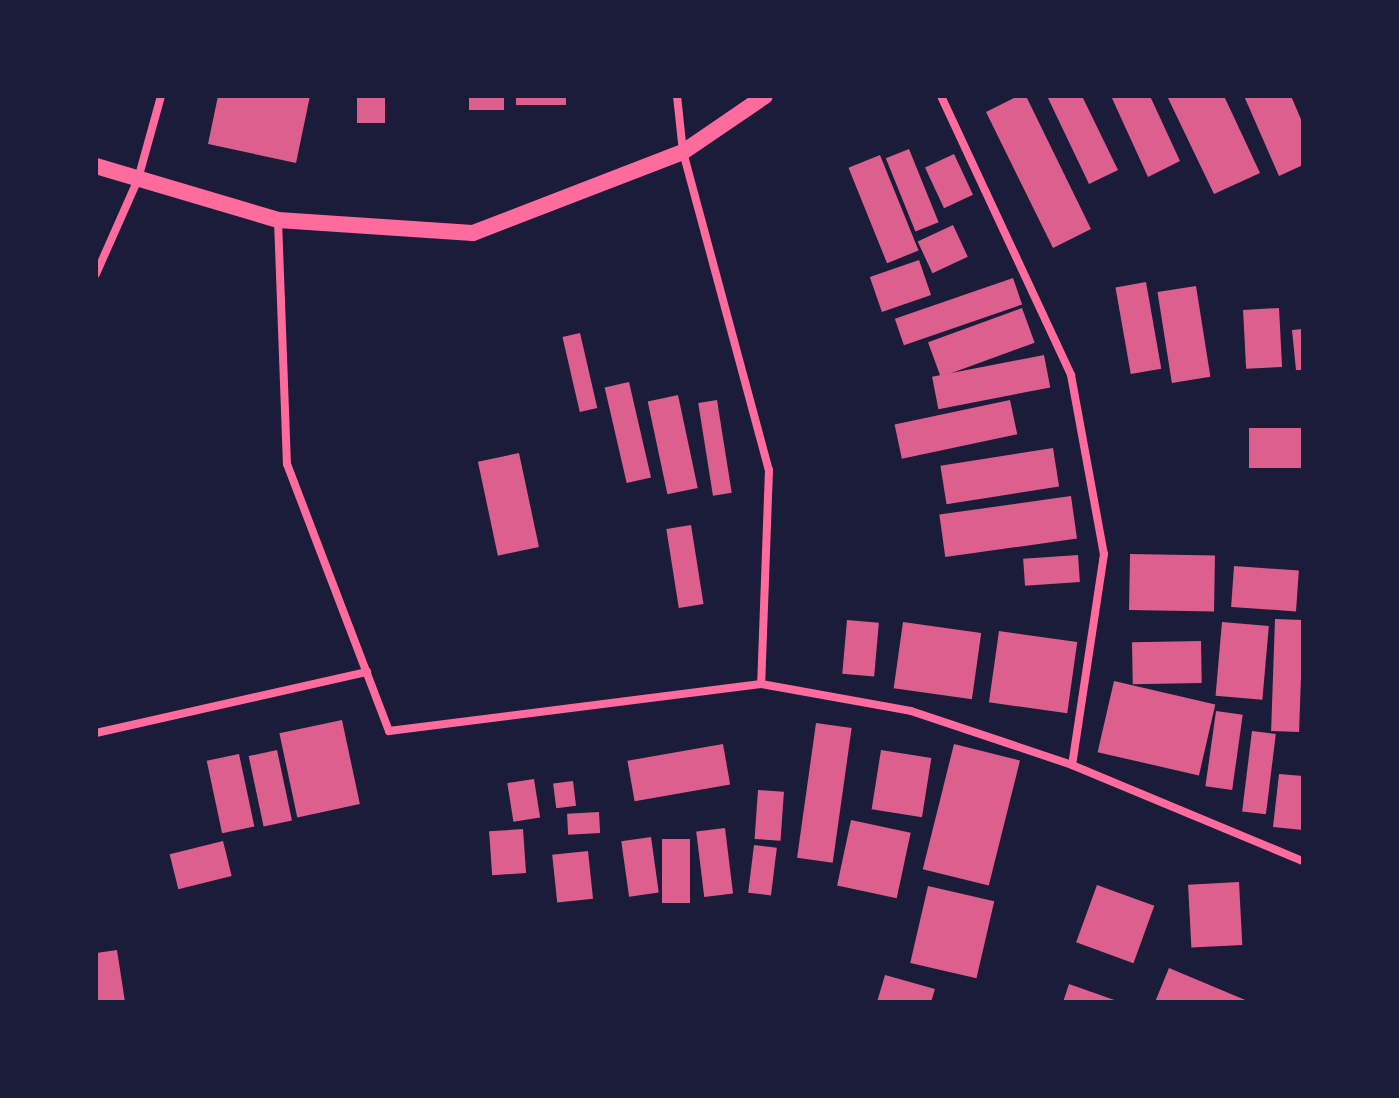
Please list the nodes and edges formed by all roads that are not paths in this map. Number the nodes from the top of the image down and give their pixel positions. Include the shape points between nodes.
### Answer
1 (161, 96) edge
2 (677, 96) edge
3 (765, 96) edge
4 (941, 96) edge
5 (683, 152) junction
6 (102, 168) edge
7 (138, 179) junction
8 (278, 220) junction
9 (96, 274) edge
10 (367, 672) junction
11 (761, 684) junction
12 (96, 733) edge
13 (1072, 765) junction
14 (1303, 861) edge

1 - 7 street
2 - 5 street
3 - 5 main road
4 - 13 street via 1071,375 1104,554
5 - 8 main road via 473,233
5 - 11 street via 769,470
6 - 7 main road
7 - 8 main road
7 - 9 street
8 - 10 street via 287,464
10 - 11 street via 389,731
10 - 12 street
11 - 13 street via 911,711
13 - 14 street

